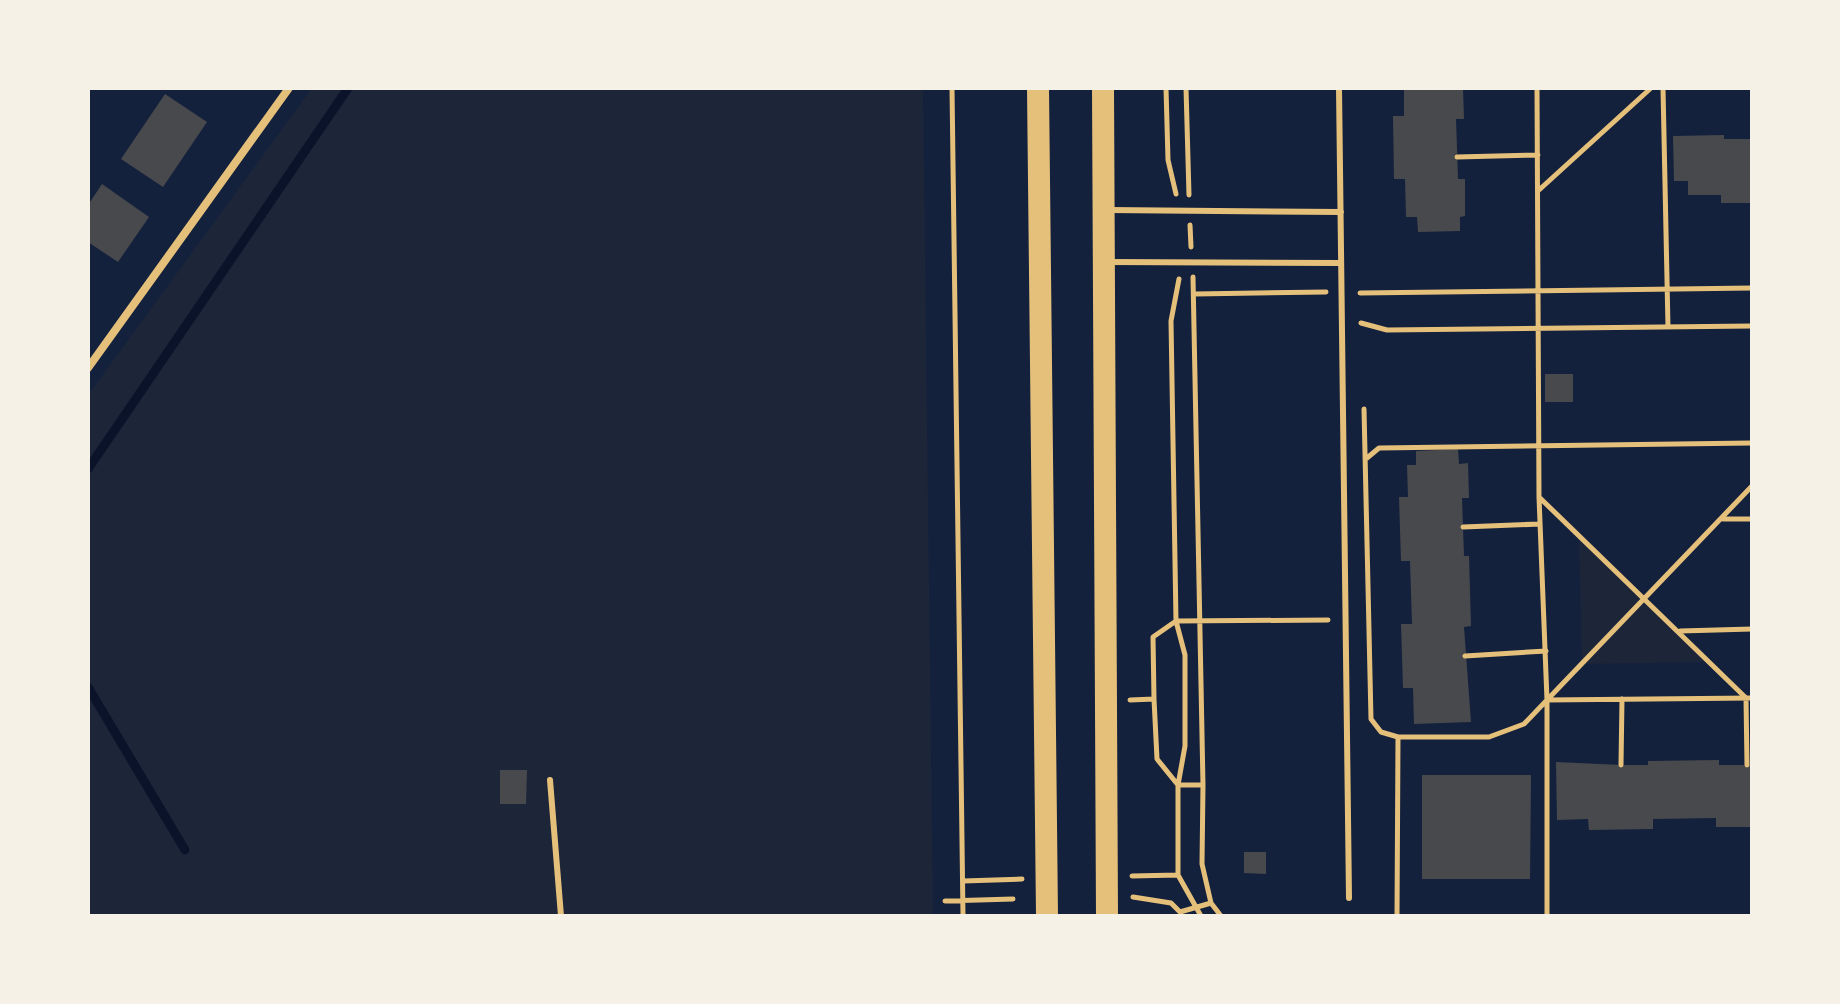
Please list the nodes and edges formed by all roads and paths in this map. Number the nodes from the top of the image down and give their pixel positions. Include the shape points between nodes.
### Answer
1 (289, 88) edge
2 (952, 88) edge
3 (1038, 88) edge
4 (1103, 88) edge
5 (1166, 88) edge
6 (1186, 88) edge
7 (1339, 88) edge
8 (1537, 88) edge
9 (1651, 88) edge
10 (1663, 88) edge
11 (1538, 155) junction
12 (1457, 157) dead end
13 (1538, 191) junction
14 (1104, 210) junction
15 (1341, 212) junction
16 (1181, 213) junction
17 (1190, 213) junction
18 (1183, 261) junction
19 (1104, 262) junction
20 (1192, 262) junction
21 (1341, 263) junction
22 (1360, 277) dead end
23 (1667, 288) junction
24 (1752, 288) edge
25 (1537, 291) junction
26 (1341, 292) junction
27 (1360, 293) junction
28 (1195, 294) junction
29 (1361, 323) junction
30 (1752, 326) edge
31 (1668, 327) junction
32 (1538, 330) junction
33 (1361, 334) dead end
34 (88, 368) edge
35 (1364, 402) dead end
36 (1752, 443) edge
37 (1538, 446) junction
38 (1366, 458) junction
39 (1752, 486) edge
40 (1539, 497) junction
41 (1722, 519) junction
42 (1752, 519) edge
43 (1540, 524) junction
44 (1463, 527) dead end
45 (1645, 598) junction
46 (1368, 617) junction
47 (1343, 619) junction
48 (1176, 621) junction
49 (1198, 623) junction
50 (1752, 629) edge
51 (1679, 631) junction
52 (1546, 651) junction
53 (1465, 656) dead end
54 (1749, 698) edge
55 (1154, 699) junction
56 (1622, 699) junction
57 (1547, 700) junction
58 (1105, 701) junction
59 (1398, 737) junction
60 (1621, 765) dead end
61 (1747, 765) dead end
62 (550, 780) dead end
63 (1178, 785) junction
64 (1203, 785) junction
65 (1133, 897) dead end
66 (1349, 898) dead end
67 (1013, 899) dead end
68 (963, 900) junction
69 (945, 901) dead end
70 (1211, 903) junction
71 (1198, 906) junction
72 (1180, 914) edge
73 (561, 916) edge
74 (963, 916) edge
75 (1047, 916) edge
76 (1107, 916) edge
77 (1201, 916) edge
78 (1221, 916) edge
79 (1397, 916) edge
80 (1547, 916) edge

1 - 34 street
2 - 68 path
3 - 75 highway
4 - 14 highway
5 - 16 path via 1168,160
6 - 17 path
7 - 15 lane
8 - 11 path
9 - 13 path
10 - 23 path
11 - 12 path
11 - 13 path
13 - 25 path
14 - 16 lane
14 - 19 highway
15 - 17 lane
15 - 21 lane
16 - 17 lane
16 - 18 path
17 - 20 path
18 - 19 lane
18 - 20 lane
18 - 48 path via 1171,321
19 - 58 highway
20 - 21 lane
20 - 28 path
21 - 26 lane
22 - 27 path
23 - 24 path
23 - 25 path
23 - 31 path
25 - 27 path
25 - 32 path
26 - 27 path
26 - 28 path
26 - 47 lane
27 - 29 path
28 - 49 path
29 - 32 path via 1387,330
29 - 33 path
30 - 31 path
31 - 32 path
32 - 37 path
35 - 38 path
36 - 37 path
37 - 38 path via 1379,448
37 - 40 path
38 - 46 path
39 - 41 path
40 - 43 path
40 - 45 path
41 - 42 path
41 - 45 path
43 - 44 path
43 - 52 path
45 - 51 path
45 - 57 path
46 - 47 path
46 - 59 path via 1371,719 1381,732
47 - 49 path
47 - 66 lane
48 - 49 path
48 - 55 path via 1153,637
48 - 63 path via 1185,655 1185,746
49 - 64 path
50 - 51 path
51 - 54 path
52 - 53 path
52 - 57 path
54 - 56 path
54 - 61 path
55 - 58 path
55 - 63 path via 1157,759
56 - 57 path
56 - 60 path
57 - 59 path via 1524,724 1502,735
57 - 80 path
58 - 76 highway
59 - 79 path
62 - 73 lane
63 - 64 path
63 - 71 path via 1178,875
64 - 70 path via 1202,864
65 - 72 path via 1171,903
67 - 68 path
68 - 69 path
68 - 74 path
70 - 71 path
70 - 78 path
71 - 72 path
71 - 77 path

